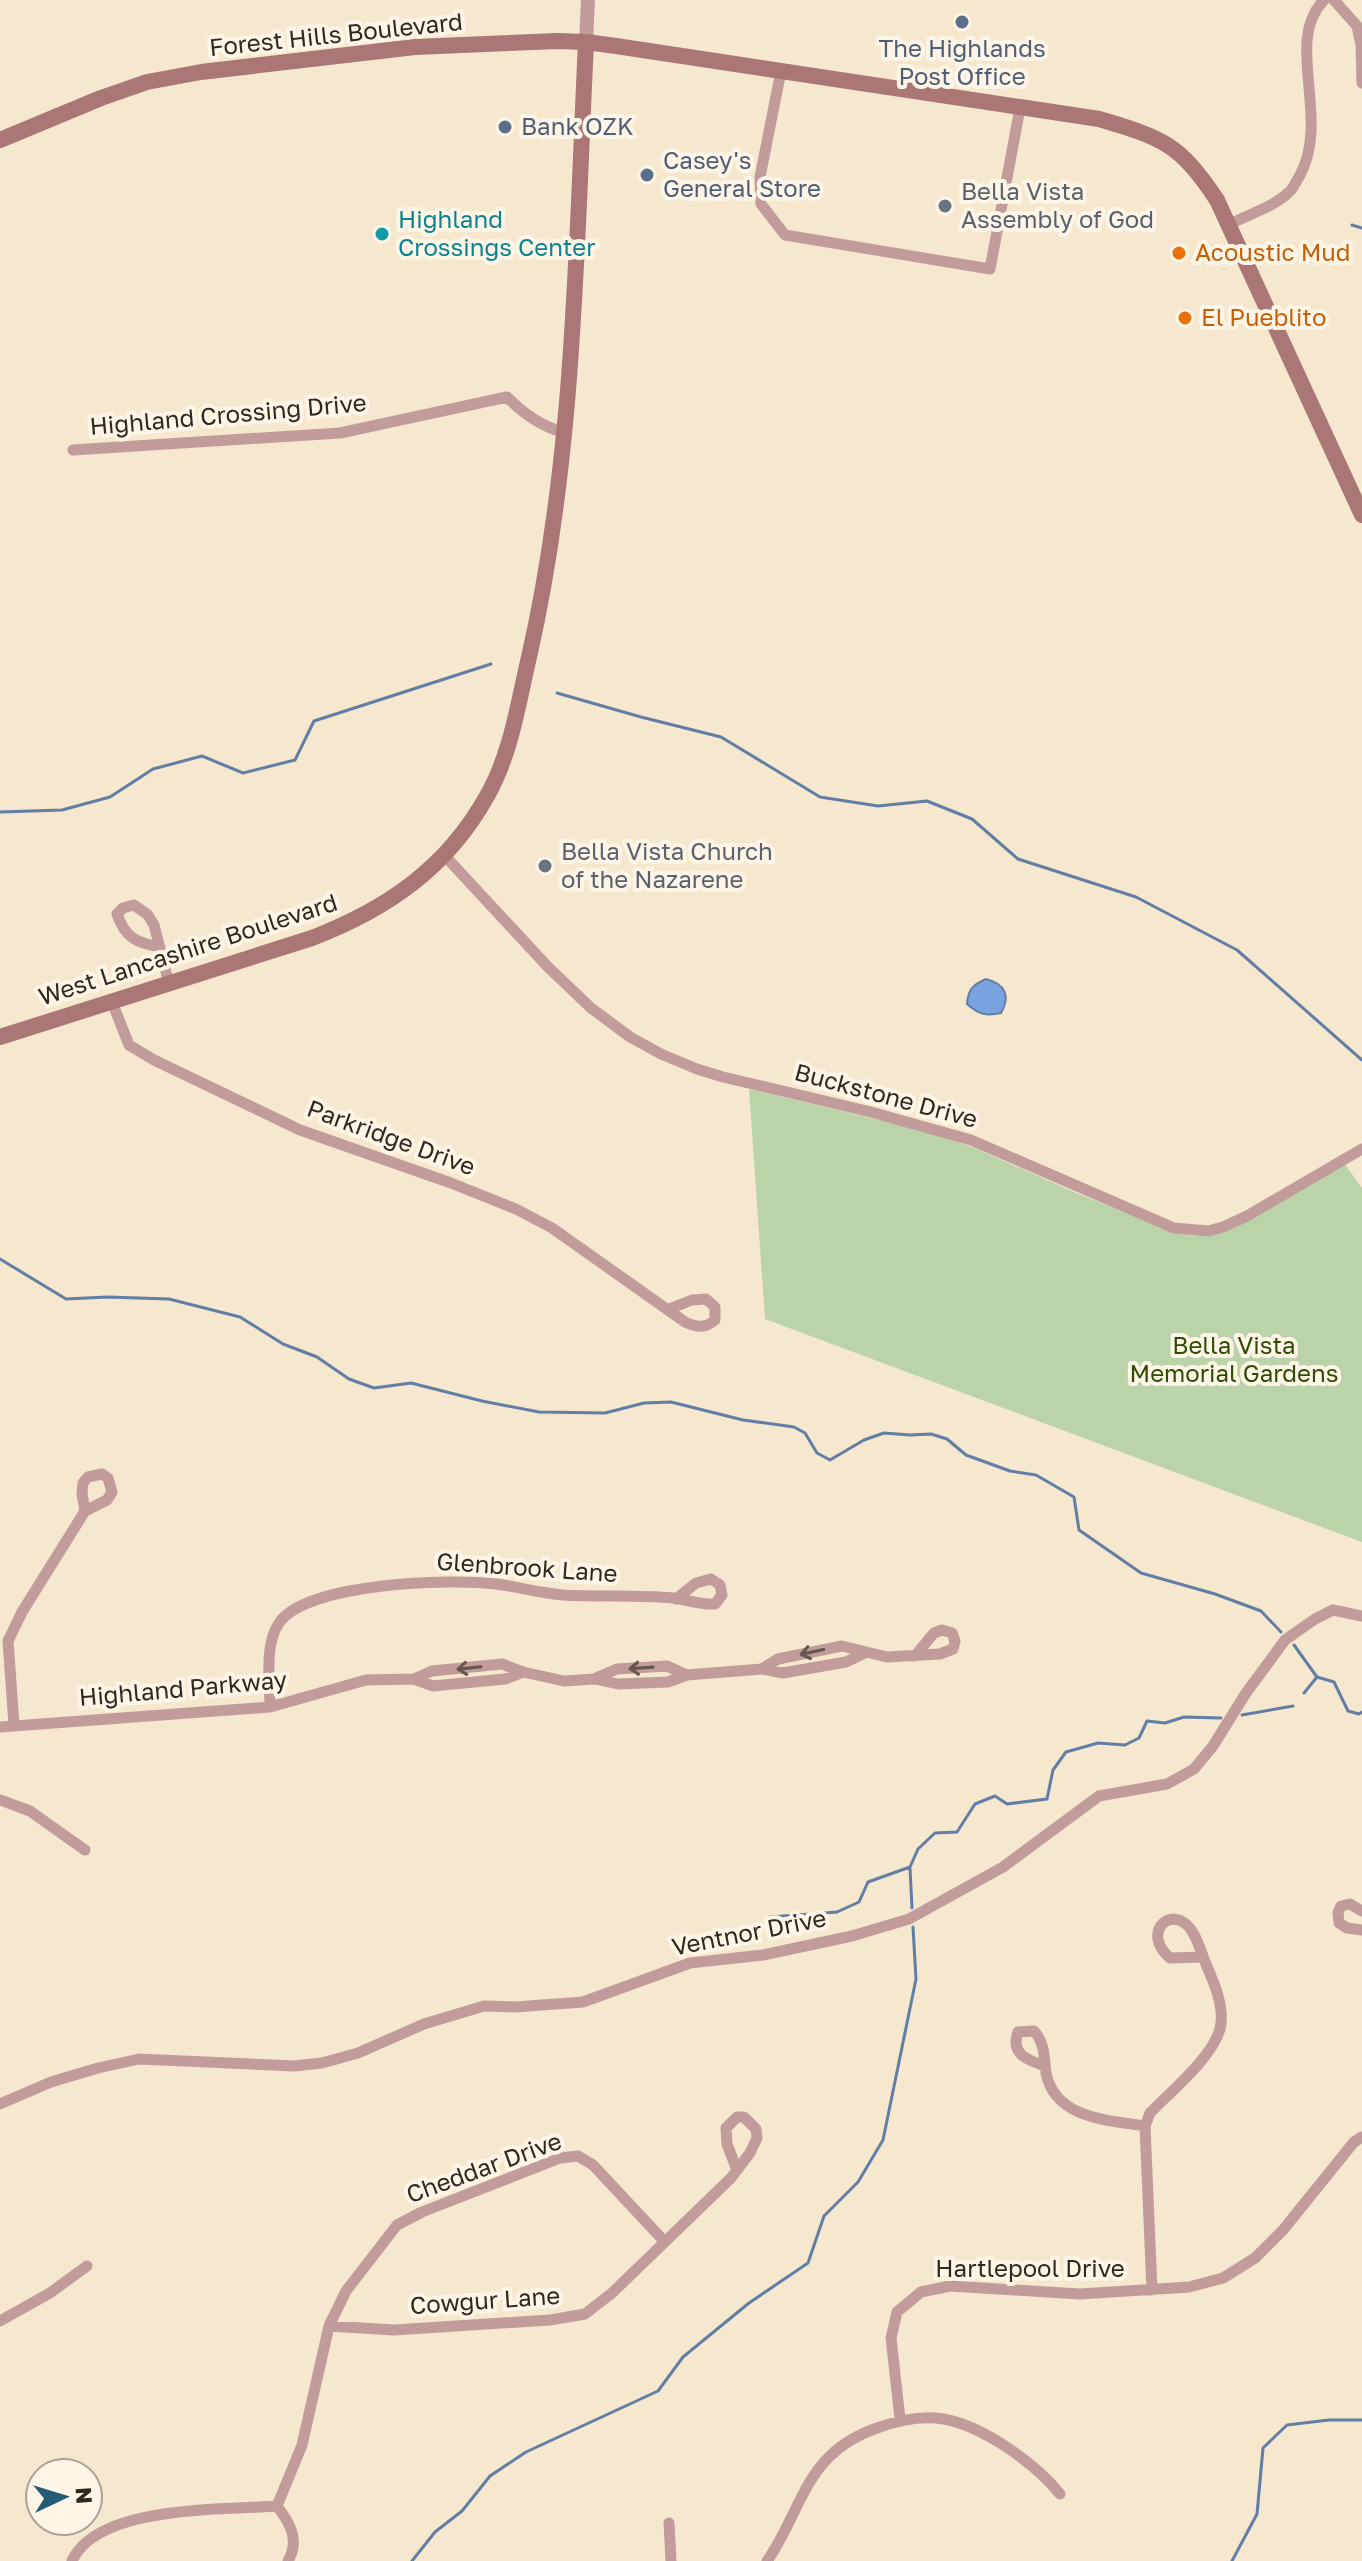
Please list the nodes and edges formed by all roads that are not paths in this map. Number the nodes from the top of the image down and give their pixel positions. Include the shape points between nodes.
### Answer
1 (588, 0) edge
2 (1324, 0) edge
3 (1334, 0) edge
4 (586, 42) junction
5 (781, 71) junction
6 (1362, 83) edge
7 (1020, 108) junction
8 (0, 140) edge
9 (1230, 224) junction
10 (564, 433) junction
11 (73, 450) dead end
12 (1362, 515) edge
13 (445, 856) junction
14 (160, 947) dead end
15 (169, 984) junction
16 (112, 1002) junction
17 (0, 1037) edge
18 (1362, 1149) edge
19 (669, 1309) dead end
20 (85, 1511) dead end
21 (676, 1599) dead end
22 (1362, 1616) edge
23 (915, 1656) dead end
24 (270, 1707) junction
25 (14, 1725) junction
26 (0, 1727) edge
27 (0, 1800) edge
28 (85, 1850) dead end
29 (1362, 1911) edge
30 (1362, 1930) edge
31 (1203, 1957) dead end
32 (1045, 2066) dead end
33 (0, 2104) edge
34 (1145, 2126) junction
35 (1362, 2137) edge
36 (737, 2170) dead end
37 (664, 2241) junction
38 (87, 2266) dead end
39 (1152, 2290) junction
40 (0, 2321) edge
41 (329, 2326) junction
42 (900, 2419) junction
43 (1060, 2494) dead end
44 (277, 2506) junction
45 (669, 2523) dead end
46 (72, 2561) edge
47 (288, 2561) edge
48 (671, 2561) edge
49 (767, 2561) edge

1 - 4 street
2 - 9 street via 1307,28 1312,130 1304,167 1291,191
3 - 6 street via 1357,26
4 - 5 main road, Forest Hills Boulevard
4 - 8 main road, Forest Hills Boulevard via 398,49 201,72 147,82
4 - 10 main road, West Lancashire Boulevard
5 - 7 main road, Forest Hills Boulevard
5 - 7 street via 760,177 761,204 785,235 990,269
7 - 9 main road, Forest Hills Boulevard via 1099,119 1174,147 1197,170
9 - 12 main road, Forest Hills Boulevard
10 - 11 street, Highland Crossing Drive via 541,425 507,397 340,433
10 - 13 main road, West Lancashire Boulevard via 537,620 503,764 486,799
13 - 15 main road, West Lancashire Boulevard via 394,899 351,923
13 - 18 street, Buckstone Drive via 591,1008 661,1054 723,1077 971,1140 1174,1228 1223,1227
14 - 15 street
15 - 16 main road, West Lancashire Boulevard
16 - 17 main road, West Lancashire Boulevard
16 - 19 street, Parkridge Drive via 129,1045 154,1060 300,1130 516,1209
20 - 25 street via 8,1641
21 - 24 street, Glenbrook Lane via 559,1595 494,1584 350,1589 292,1610 278,1624 270,1646
22 - 33 street, Ventnor Drive via 1333,1610 1285,1640 1194,1769 1167,1784 1099,1796 1003,1867 909,1919 763,1955 690,1963 583,2002 484,2006 322,2063 139,2059 51,2082
23 - 24 street, Highland Parkway via 865,1653 846,1662 783,1673 762,1669 618,1684 564,1681 502,1664 432,1671 414,1679 366,1680
24 - 25 street, Highland Parkway
25 - 26 street, Highland Parkway
27 - 28 street via 30,1811
29 - 30 street via 1350,1904 1338,1913 1339,1923
31 - 34 street via 1222,2024 1212,2047 1150,2113
32 - 34 street via 1049,2088 1068,2107 1085,2116
34 - 39 street
35 - 39 street, Hartlepool Drive via 1255,2258 1223,2278
36 - 37 street
37 - 41 street, Cowgur Lane via 585,2314 394,2330
37 - 41 street, Cheddar Drive via 593,2165 578,2156 560,2158 397,2225 346,2291
38 - 40 street
39 - 42 street, Hartlepool Drive via 1080,2294 950,2286 921,2292 897,2312 891,2338
41 - 44 street, Cheddar Drive via 302,2445
42 - 43 street via 965,2422 1042,2472
42 - 49 street via 857,2436 830,2455 812,2477
44 - 46 street via 121,2524 83,2543
44 - 47 street via 294,2539
45 - 48 street

